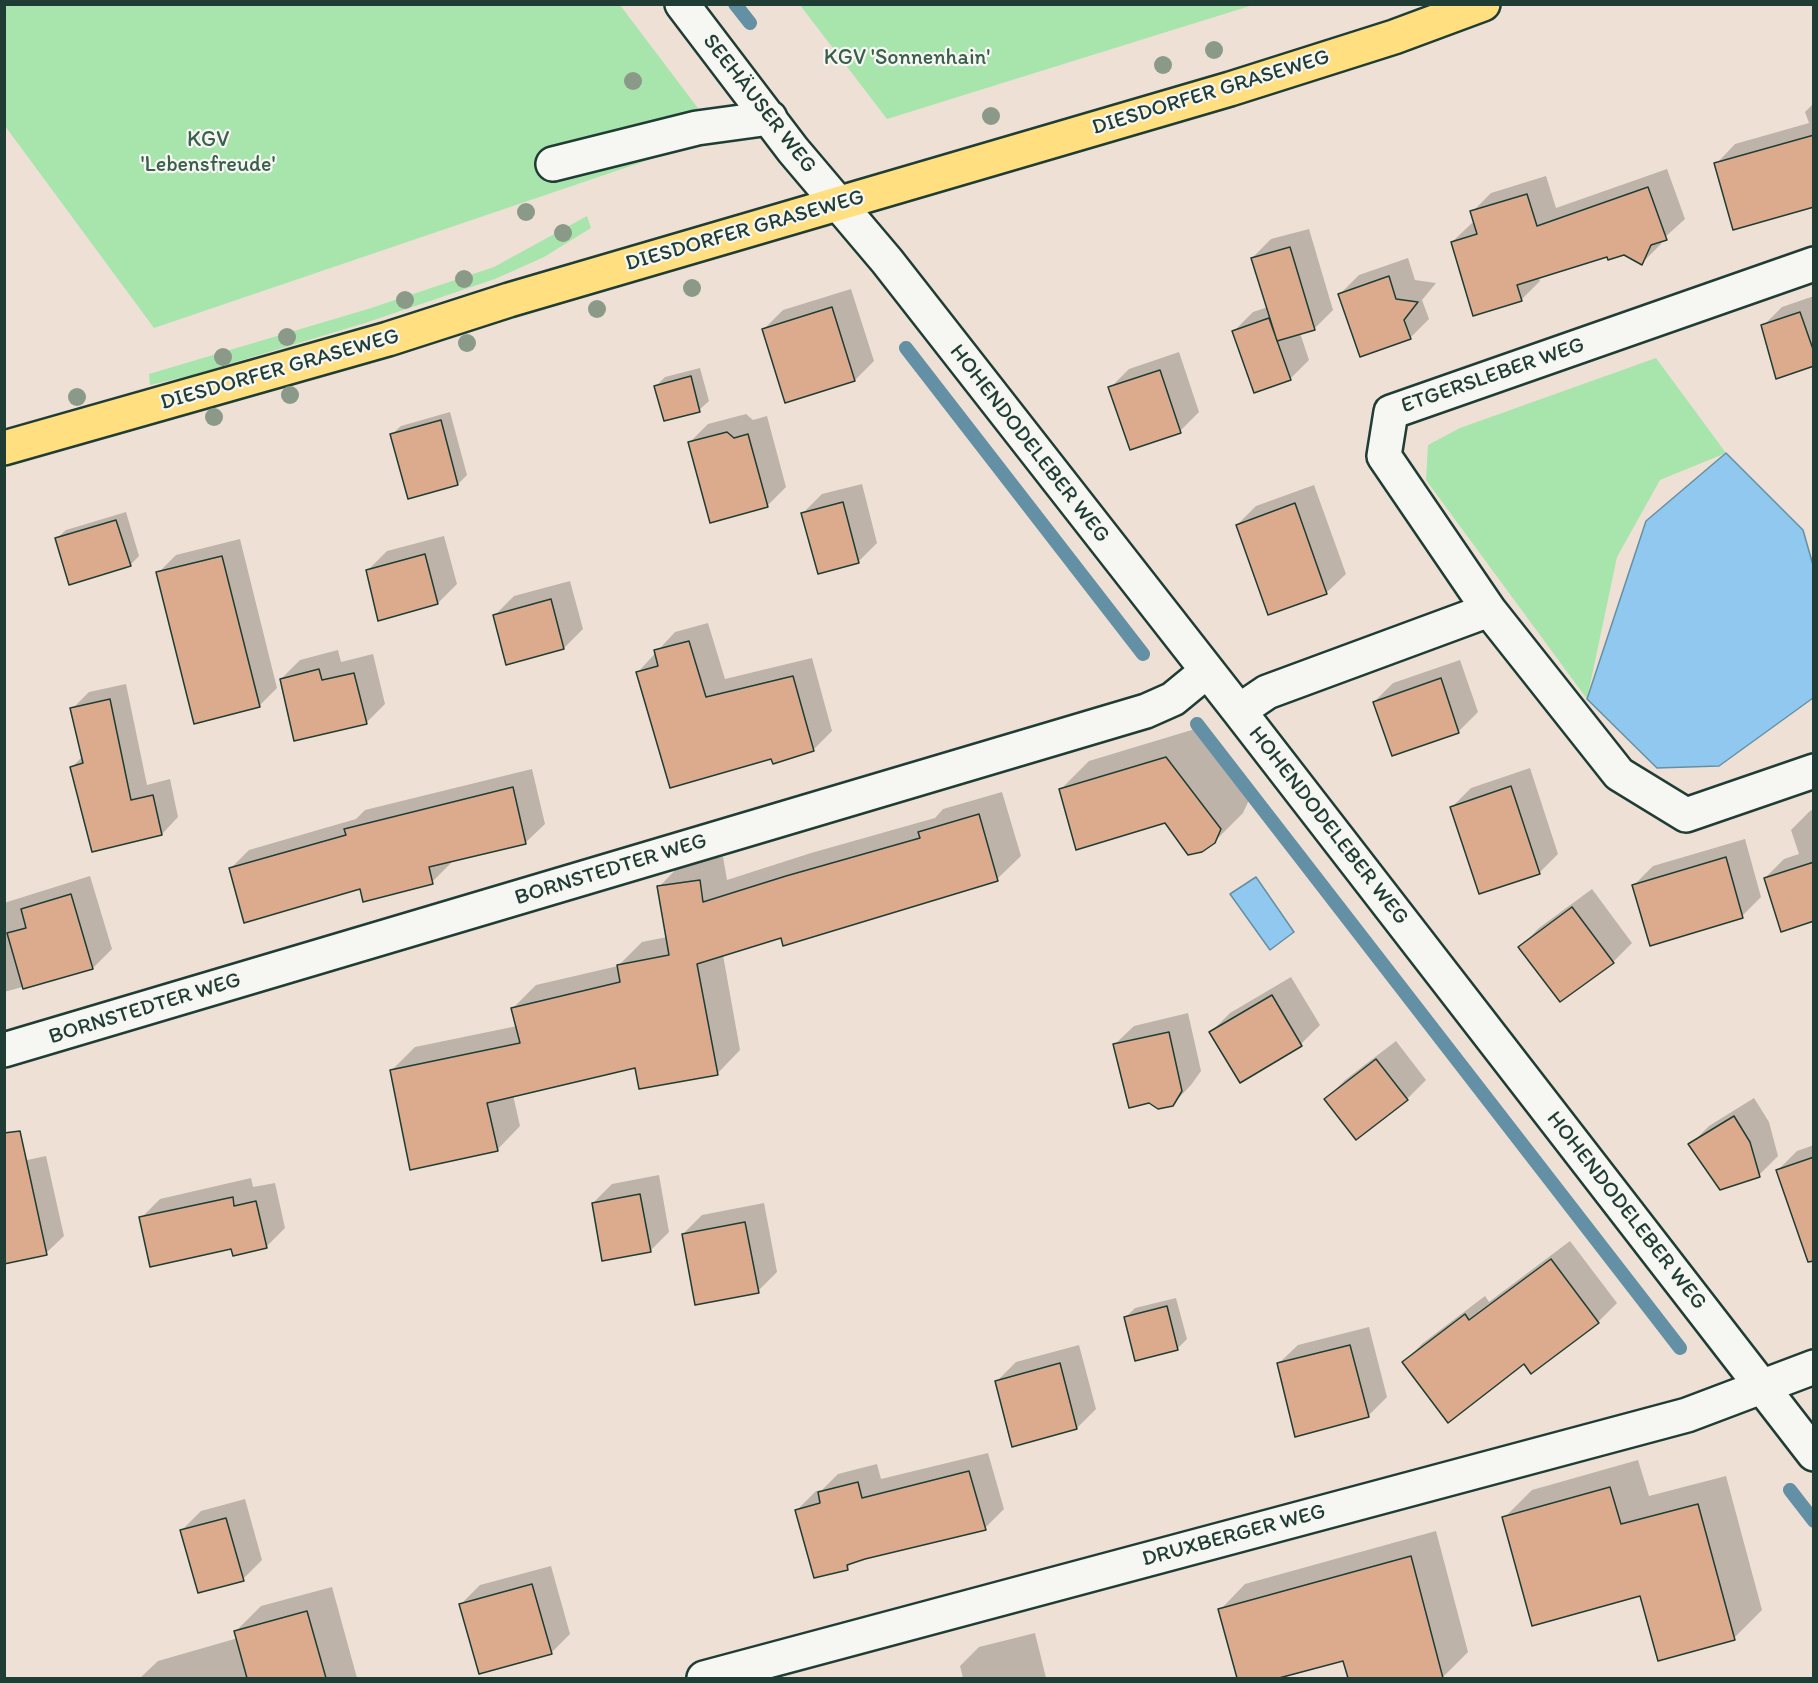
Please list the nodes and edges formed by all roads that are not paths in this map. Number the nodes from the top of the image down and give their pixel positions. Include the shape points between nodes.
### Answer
1 (682, 4) edge
2 (1483, 4) edge
3 (770, 118) junction
4 (554, 164) dead end
5 (837, 204) junction
6 (1814, 264) edge
7 (4, 448) edge
8 (1489, 610) junction
9 (1207, 671) junction
10 (1239, 711) junction
11 (1814, 771) edge
12 (4, 1050) edge
13 (1814, 1367) edge
14 (1761, 1386) junction
15 (1814, 1454) edge
16 (704, 1678) edge

1 - 3 street, SEEHÄUSER WEG
2 - 5 main road, DIESDORFER GRASEWEG via 1230,89
3 - 4 street via 696,128
3 - 5 street, SEEHÄUSER WEG
5 - 7 main road, DIESDORFER GRASEWEG via 377,343
5 - 9 street, HOHENDODELEBER WEG via 887,261
6 - 8 street, ETGERSLEBER WEG via 1391,412 1384,456
8 - 10 street via 1267,692
8 - 11 street, ETGERSLEBER WEG via 1619,774 1686,815
9 - 10 street, HOHENDODELEBER WEG
9 - 12 street, BORNSTEDTER WEG via 1173,699 1146,711
10 - 14 street, HOHENDODELEBER WEG
13 - 14 street, DRUXBERGER WEG
14 - 15 street, HOHENDODELEBER WEG
14 - 16 street, DRUXBERGER WEG via 1687,1415

